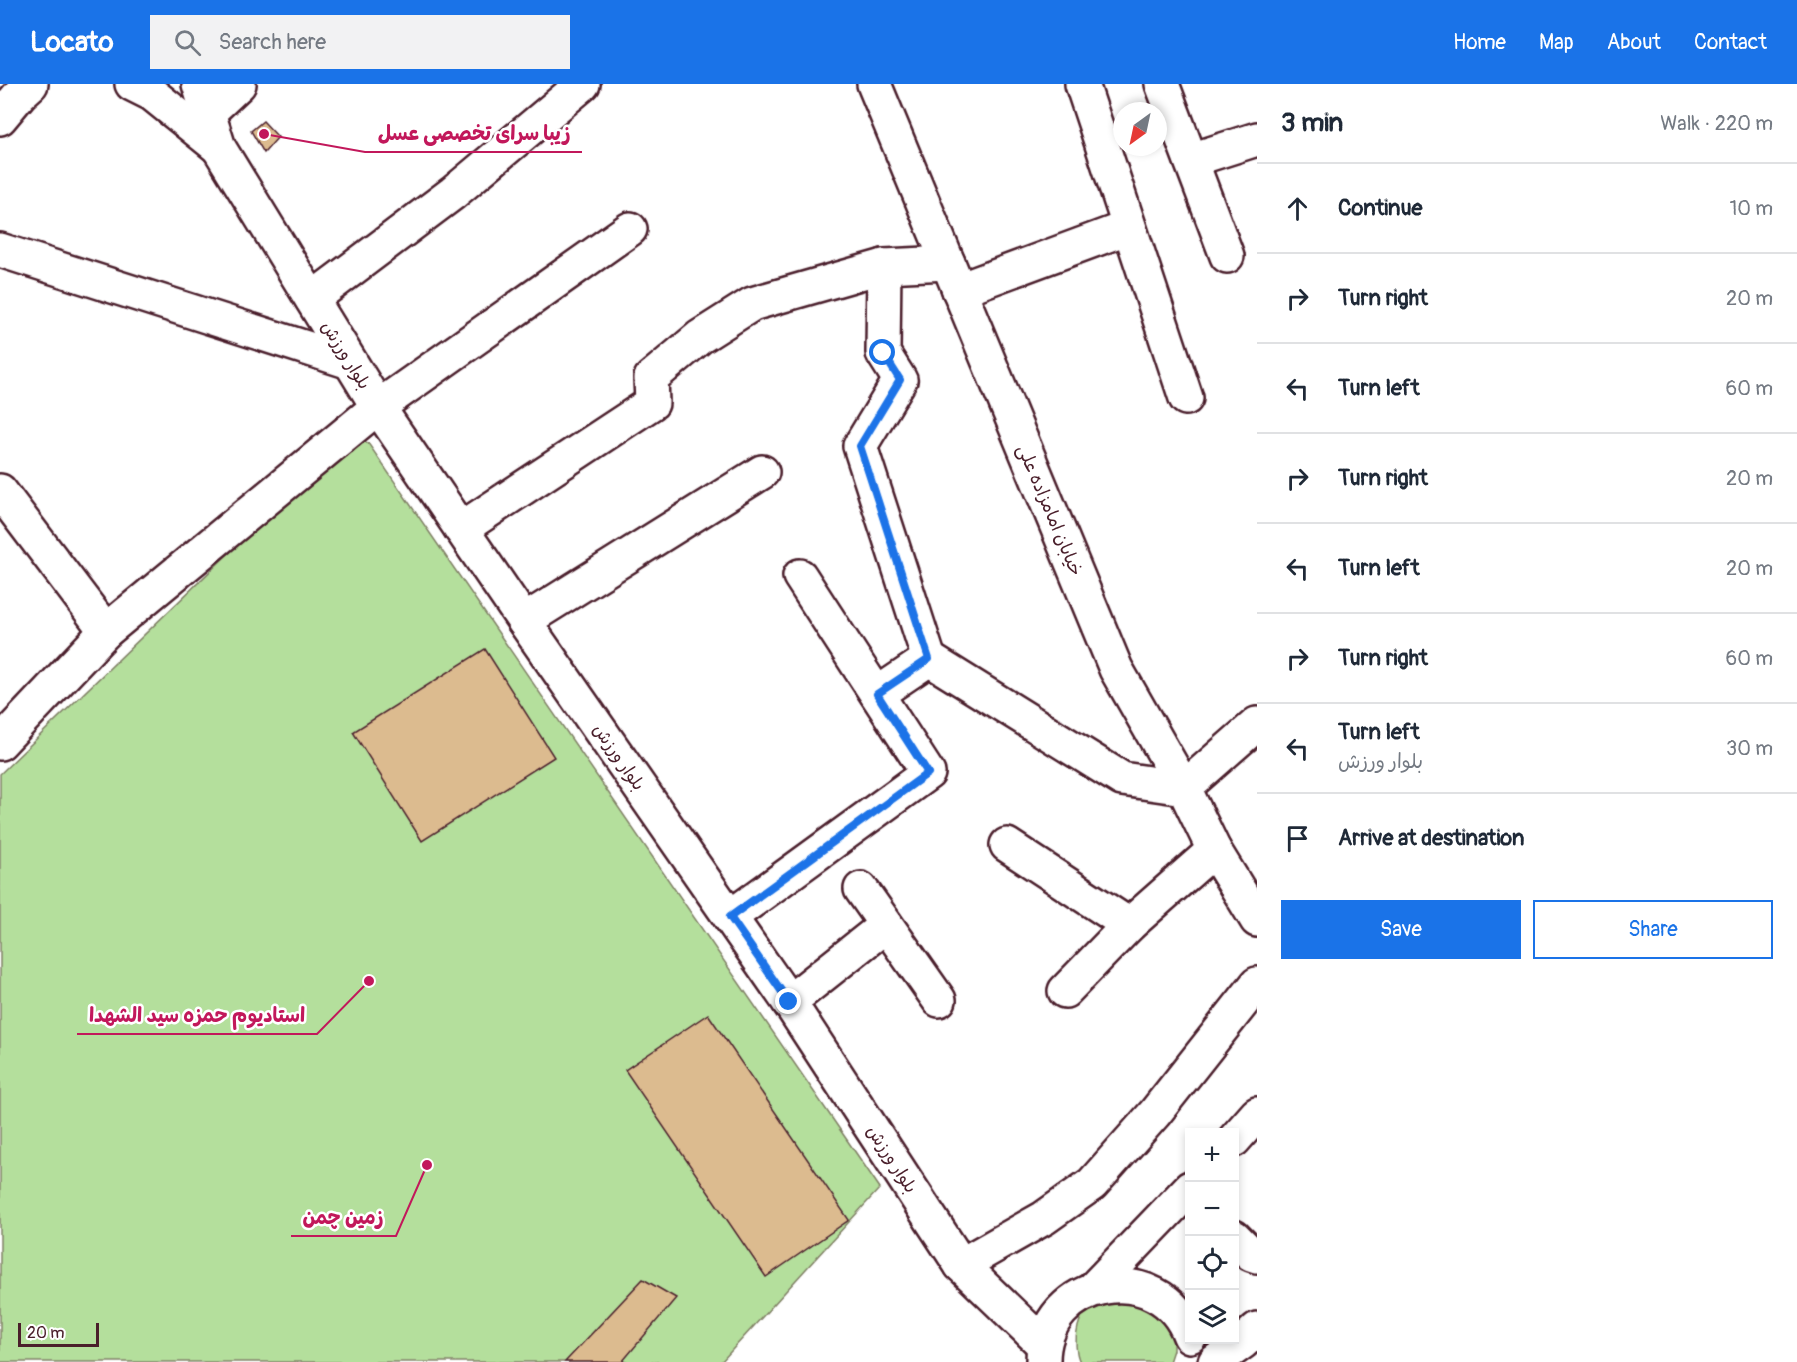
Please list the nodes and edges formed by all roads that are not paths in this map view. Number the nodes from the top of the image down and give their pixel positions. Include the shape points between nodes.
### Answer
1 (31, 84) edge
2 (132, 84) edge
3 (239, 84) edge
4 (583, 84) edge
5 (874, 84) edge
6 (1082, 84) edge
7 (1162, 84) edge
8 (204, 99) edge
9 (0, 118) edge
10 (1257, 139) edge
11 (219, 148) junction
12 (1191, 160) junction
13 (1129, 227) junction
14 (630, 229) dead end
15 (0, 249) edge
16 (1227, 256) dead end
17 (884, 266) junction
18 (954, 276) junction
19 (312, 299) junction
20 (350, 362) junction
21 (1185, 398) dead end
22 (378, 407) junction
23 (762, 472) dead end
24 (0, 492) edge
25 (461, 529) junction
26 (800, 576) dead end
27 (524, 621) junction
28 (106, 631) junction
29 (929, 659) junction
30 (877, 694) junction
31 (1257, 724) edge
32 (0, 743) edge
33 (1184, 788) junction
34 (1007, 845) dead end
35 (1214, 850) junction
36 (861, 889) dead end
37 (730, 917) junction
38 (1257, 920) edge
39 (886, 925) junction
40 (1129, 925) junction
41 (1257, 984) edge
42 (1065, 991) dead end
43 (939, 1000) dead end
44 (789, 1002) junction
45 (1257, 1114) edge
46 (1239, 1134) edge
47 (1185, 1193) edge
48 (1239, 1242) edge
49 (1257, 1256) edge
50 (961, 1264) junction
51 (1093, 1289) junction
52 (1185, 1323) edge
53 (1257, 1329) edge
54 (1192, 1344) edge
55 (1042, 1357) edge
56 (1194, 1362) edge
57 (1215, 1362) edge

1 - 9 street
2 - 11 street via 152,94
3 - 8 street
4 - 19 street via 453,193
5 - 18 street, خیابان امامزاده علی
6 - 13 street
7 - 12 street
8 - 11 street
10 - 12 street
11 - 19 street, بلوار ورزش
12 - 16 street
13 - 18 street
13 - 21 street
14 - 22 street
15 - 20 street
17 - 18 street
17 - 25 street via 752,304 700,337 651,378 652,403
17 - 29 street via 883,353 900,380 860,446
18 - 33 street, خیابان امامزاده علی via 1116,669
19 - 20 street, بلوار ورزش
20 - 22 street, بلوار ورزش
22 - 25 street, بلوار ورزش
22 - 28 street
23 - 27 street
24 - 28 street
25 - 27 street, بلوار ورزش
26 - 30 street
27 - 37 street, بلوار ورزش
28 - 32 street
29 - 30 street
29 - 33 street via 1122,779
30 - 37 street via 928,773
31 - 33 street
33 - 35 street, خیابان امامزاده علی
34 - 40 street
35 - 38 street, خیابان امامزاده علی
35 - 40 street
36 - 39 street
37 - 44 street, بلوار ورزش
39 - 43 street
39 - 44 street
40 - 42 street
41 - 50 street via 1155,1113 1092,1184 1044,1218
44 - 50 street, بلوار ورزش
45 - 46 street
47 - 51 street
48 - 49 street
50 - 55 street, بلوار ورزش
51 - 52 street via 1119,1285 1145,1290 1168,1303
51 - 55 street via 1078,1296 1051,1324
53 - 57 street
54 - 56 street

